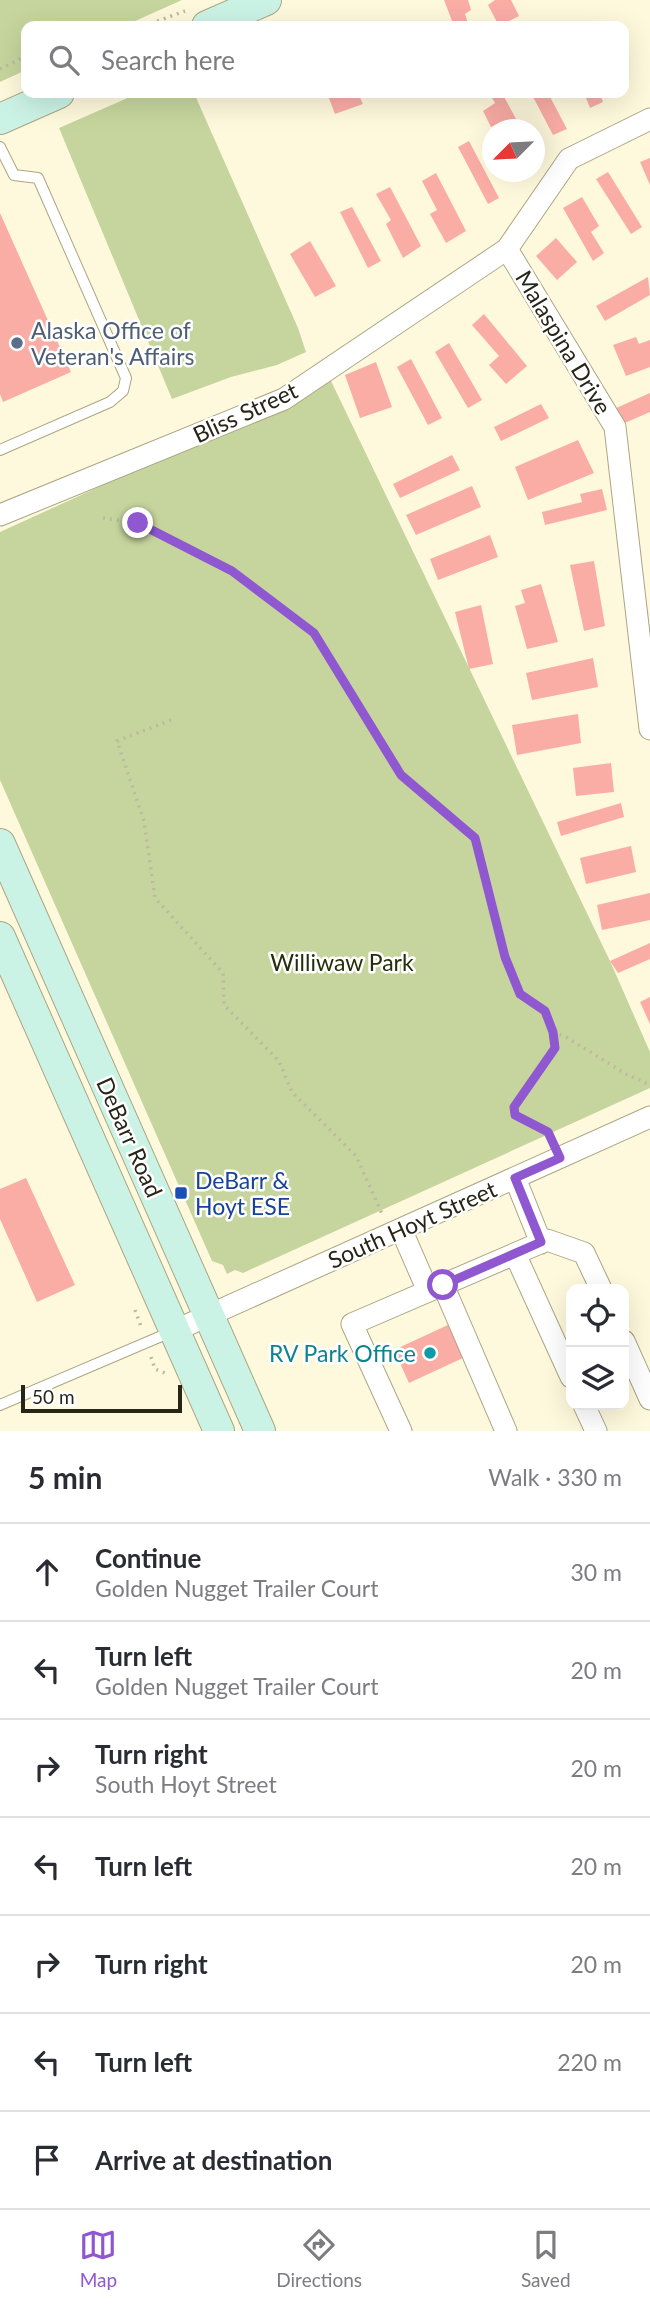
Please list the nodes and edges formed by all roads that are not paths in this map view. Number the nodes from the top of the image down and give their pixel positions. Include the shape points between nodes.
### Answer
1 (266, 0) edge
2 (198, 18) edge
3 (48, 98) edge
4 (0, 119) edge
5 (650, 119) edge
6 (0, 147) edge
7 (507, 249) junction
8 (0, 450) edge
9 (0, 515) edge
10 (650, 729) edge
11 (0, 844) edge
12 (0, 937) edge
13 (650, 1117) edge
14 (515, 1178) junction
15 (396, 1231) junction
16 (541, 1242) junction
17 (515, 1254) junction
18 (599, 1284) edge
19 (436, 1288) junction
20 (209, 1315) junction
21 (174, 1331) junction
22 (627, 1347) edge
23 (566, 1366) edge
24 (650, 1399) edge
25 (0, 1405) edge
26 (586, 1410) edge
27 (219, 1431) edge
28 (260, 1431) edge
29 (401, 1431) edge
30 (506, 1431) edge
31 (596, 1431) edge

1 - 2 main road
3 - 4 main road
5 - 7 street via 569,159
6 - 8 lane via 14,175 38,178 126,378 123,391 110,402
7 - 9 street, Bliss Street via 284,398
7 - 10 street, Malaspina Drive via 615,427
11 - 20 main road, DeBarr Road
12 - 21 main road, DeBarr Road
13 - 14 street, South Hoyt Street
14 - 15 street, South Hoyt Street
14 - 16 street
15 - 19 street
15 - 20 street, South Hoyt Street
16 - 17 street
16 - 18 street via 584,1253
17 - 19 street
17 - 23 street
19 - 29 street via 352,1324
19 - 30 street
20 - 21 street, South Hoyt Street
20 - 28 main road, DeBarr Road
21 - 25 lane
21 - 27 main road, DeBarr Road
22 - 24 street
26 - 31 street

